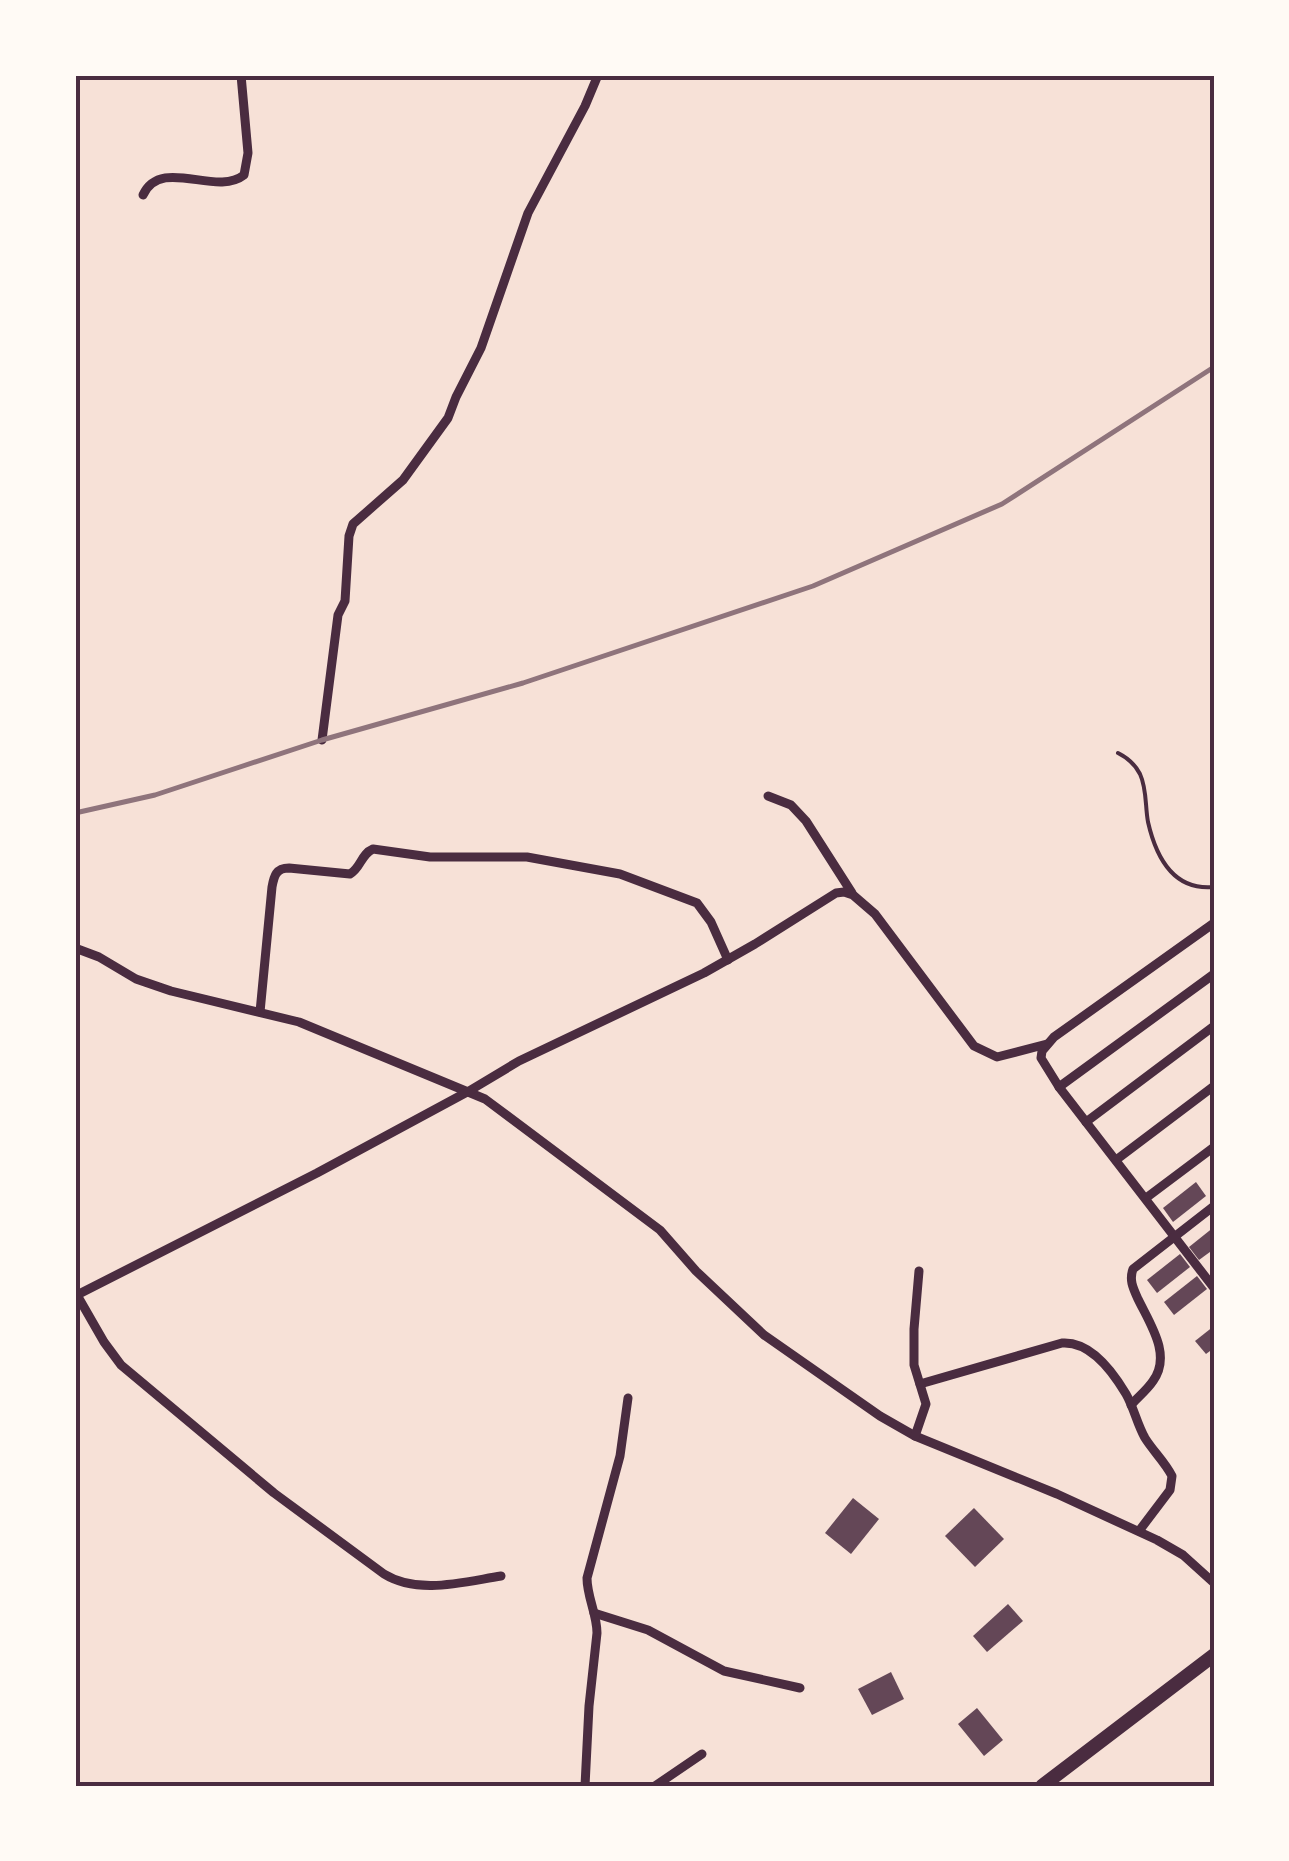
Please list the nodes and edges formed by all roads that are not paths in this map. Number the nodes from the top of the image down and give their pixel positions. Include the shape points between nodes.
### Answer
1 (241, 75) edge
2 (598, 75) edge
3 (142, 196) dead end
4 (322, 740) dead end
5 (1118, 752) dead end
6 (768, 796) dead end
7 (1214, 887) edge
8 (853, 896) junction
9 (1214, 923) edge
10 (75, 948) edge
11 (728, 960) junction
12 (1214, 974) edge
13 (260, 1012) junction
14 (1214, 1026) edge
15 (1047, 1044) junction
16 (1214, 1086) edge
17 (1059, 1087) junction
18 (470, 1091) junction
19 (1086, 1122) junction
20 (1214, 1147) edge
21 (1116, 1160) junction
22 (1146, 1198) junction
23 (1214, 1206) edge
24 (1174, 1236) junction
25 (919, 1271) dead end
26 (1214, 1288) edge
27 (76, 1295) edge
28 (920, 1384) junction
29 (628, 1398) dead end
30 (1131, 1405) junction
31 (915, 1436) junction
32 (1139, 1531) junction
33 (501, 1576) dead end
34 (1214, 1583) edge
35 (594, 1613) junction
36 (1214, 1655) edge
37 (800, 1688) dead end
38 (702, 1754) dead end
39 (586, 1786) edge
40 (655, 1786) edge
41 (1042, 1786) edge

1 - 3 street via 244,175 234,182 154,180
2 - 4 street via 528,212 481,348 448,418 404,480 353,524
5 - 7 lane via 1139,772 1153,839 1167,869 1184,882
6 - 8 street via 792,805
8 - 11 street via 827,896
8 - 15 street via 883,924 974,1046 997,1056
9 - 15 street
10 - 13 street via 136,979
11 - 13 street via 697,903 620,874 527,857 372,849 350,874 278,871
11 - 18 street
12 - 17 street
13 - 18 street
14 - 19 street
15 - 17 street via 1041,1058
16 - 21 street
17 - 19 street
18 - 27 street
18 - 31 street via 660,1230 784,1350
19 - 21 street
20 - 22 street
21 - 22 street
22 - 24 street
23 - 24 street
24 - 26 street
24 - 30 street via 1130,1275 1161,1358 1153,1381
25 - 28 street via 913,1351
27 - 33 street via 121,1365 274,1493 384,1574 412,1585
28 - 30 street via 1074,1342 1090,1351
28 - 31 street via 926,1404
29 - 35 street via 588,1578
30 - 32 street via 1172,1483
31 - 32 street
32 - 34 street via 1184,1555
35 - 37 street via 648,1630 715,1668
35 - 39 street
36 - 41 highway
38 - 40 street

